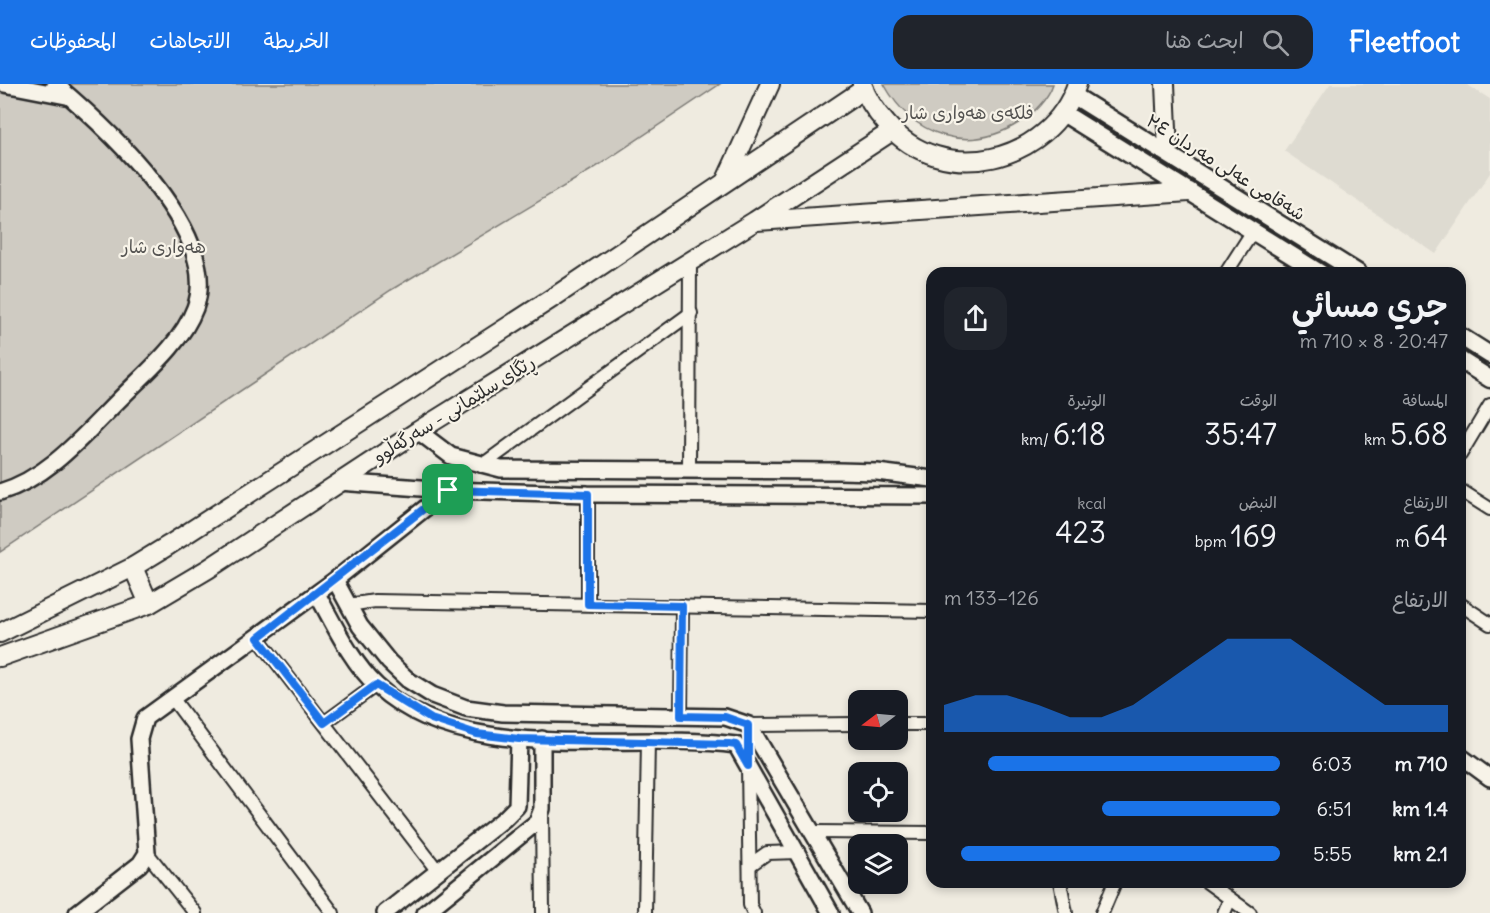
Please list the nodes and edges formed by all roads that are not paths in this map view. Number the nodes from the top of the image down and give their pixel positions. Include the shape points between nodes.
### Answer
1 (4, 84) edge
2 (55, 84) edge
3 (770, 84) edge
4 (1165, 84) edge
5 (863, 86) edge
6 (1075, 89) edge
7 (69, 96) junction
8 (1063, 113) junction
9 (892, 131) junction
10 (1168, 152) junction
11 (726, 181) junction
12 (1189, 192) junction
13 (755, 221) junction
14 (1253, 231) junction
15 (690, 261) junction
16 (1230, 267) edge
17 (1310, 267) edge
18 (1349, 267) edge
19 (691, 313) junction
20 (1466, 340) edge
21 (1490, 355) edge
22 (1466, 364) edge
23 (1490, 379) edge
24 (1490, 405) edge
25 (418, 431) junction
26 (1466, 445) edge
27 (481, 466) junction
28 (689, 470) junction
29 (926, 478) edge
30 (339, 482) junction
31 (448, 490) junction
32 (0, 492) edge
33 (588, 494) junction
34 (1466, 494) edge
35 (926, 496) edge
36 (1490, 509) edge
37 (133, 567) junction
38 (335, 580) junction
39 (317, 594) junction
40 (149, 604) junction
41 (348, 604) junction
42 (588, 604) junction
43 (682, 606) junction
44 (1466, 608) edge
45 (926, 610) edge
46 (330, 617) junction
47 (1490, 624) edge
48 (0, 633) edge
49 (258, 638) junction
50 (0, 657) edge
51 (376, 685) junction
52 (173, 699) junction
53 (681, 716) junction
54 (324, 723) junction
55 (848, 724) edge
56 (908, 724) edge
57 (926, 724) edge
58 (748, 725) junction
59 (519, 739) junction
60 (542, 739) junction
61 (648, 741) junction
62 (519, 756) junction
63 (542, 757) junction
64 (1466, 760) edge
65 (748, 766) junction
66 (1490, 778) edge
67 (542, 809) junction
68 (814, 832) junction
69 (926, 833) edge
70 (798, 852) junction
71 (147, 853) junction
72 (750, 866) junction
73 (437, 870) junction
74 (1061, 888) edge
75 (1112, 888) edge
76 (1215, 888) edge
77 (1230, 899) junction
78 (77, 913) edge
79 (195, 913) edge
80 (333, 913) edge
81 (385, 913) edge
82 (425, 913) edge
83 (543, 913) edge
84 (645, 913) edge
85 (754, 913) edge
86 (831, 913) edge
87 (860, 913) edge
88 (1066, 913) edge
89 (1102, 913) edge
90 (1224, 913) edge
91 (1250, 913) edge

1 - 7 street
2 - 7 street
3 - 11 main road
4 - 10 main road
5 - 9 main road
5 - 11 main road
6 - 8 main road
6 - 10 main road, شەقامی عەلی مەردان ٣٤
7 - 32 street via 126,151 174,214 195,255 198,296 184,329 112,406 45,469
8 - 9 main road via 1019,151 982,161 962,161 925,152
8 - 12 main road
9 - 13 main road, ڕێگای سلێمانی - سەرگەڵوو
10 - 18 main road, شەقامی عەلی مەردان ٣٤
11 - 37 main road via 557,295
12 - 13 main road
12 - 14 main road
13 - 15 main road, ڕێگای سلێمانی - سەرگەڵوو
14 - 16 street
14 - 17 main road
15 - 19 street
15 - 25 main road, ڕێگای سلێمانی - سەرگەڵوو
19 - 27 street
19 - 28 street
20 - 21 main road
22 - 23 main road
24 - 26 street
25 - 27 street via 442,452
25 - 30 main road, ڕێگای سلێمانی - سەرگەڵوو
27 - 28 street via 527,470
28 - 29 street via 877,472
30 - 31 street
30 - 40 main road, ڕێگای سلێمانی - سەرگەڵوو
31 - 33 street
31 - 38 street
33 - 35 street
33 - 42 street
34 - 36 street
37 - 40 main road
37 - 48 main road
38 - 39 street
38 - 41 street
39 - 46 street
39 - 49 street
40 - 50 main road, ڕێگای سلێمانی - سەرگەڵوو
41 - 42 street
41 - 46 street
41 - 53 street via 373,645 408,680 432,695 466,708 503,713
42 - 43 street
43 - 45 street
43 - 53 street
44 - 47 street
46 - 51 street
49 - 52 street
49 - 54 street
51 - 54 street
51 - 59 street via 454,729
52 - 71 street via 151,713 139,732
52 - 80 street
53 - 58 street via 725,717
54 - 73 street
55 - 58 street
56 - 57 street
58 - 65 street
58 - 68 street
59 - 60 street
59 - 62 street
60 - 61 street
60 - 63 street
61 - 65 street via 736,745
61 - 84 street
62 - 63 street
62 - 73 street via 517,806
63 - 67 street
64 - 66 street
65 - 70 street
65 - 72 street
67 - 82 street via 529,830
67 - 83 street
68 - 69 street
68 - 87 street
70 - 72 street via 766,853
70 - 86 street
71 - 78 street via 140,864
71 - 79 street
72 - 85 street via 750,904
73 - 81 street
74 - 88 street
75 - 89 street
76 - 77 street
77 - 90 street
77 - 91 street

